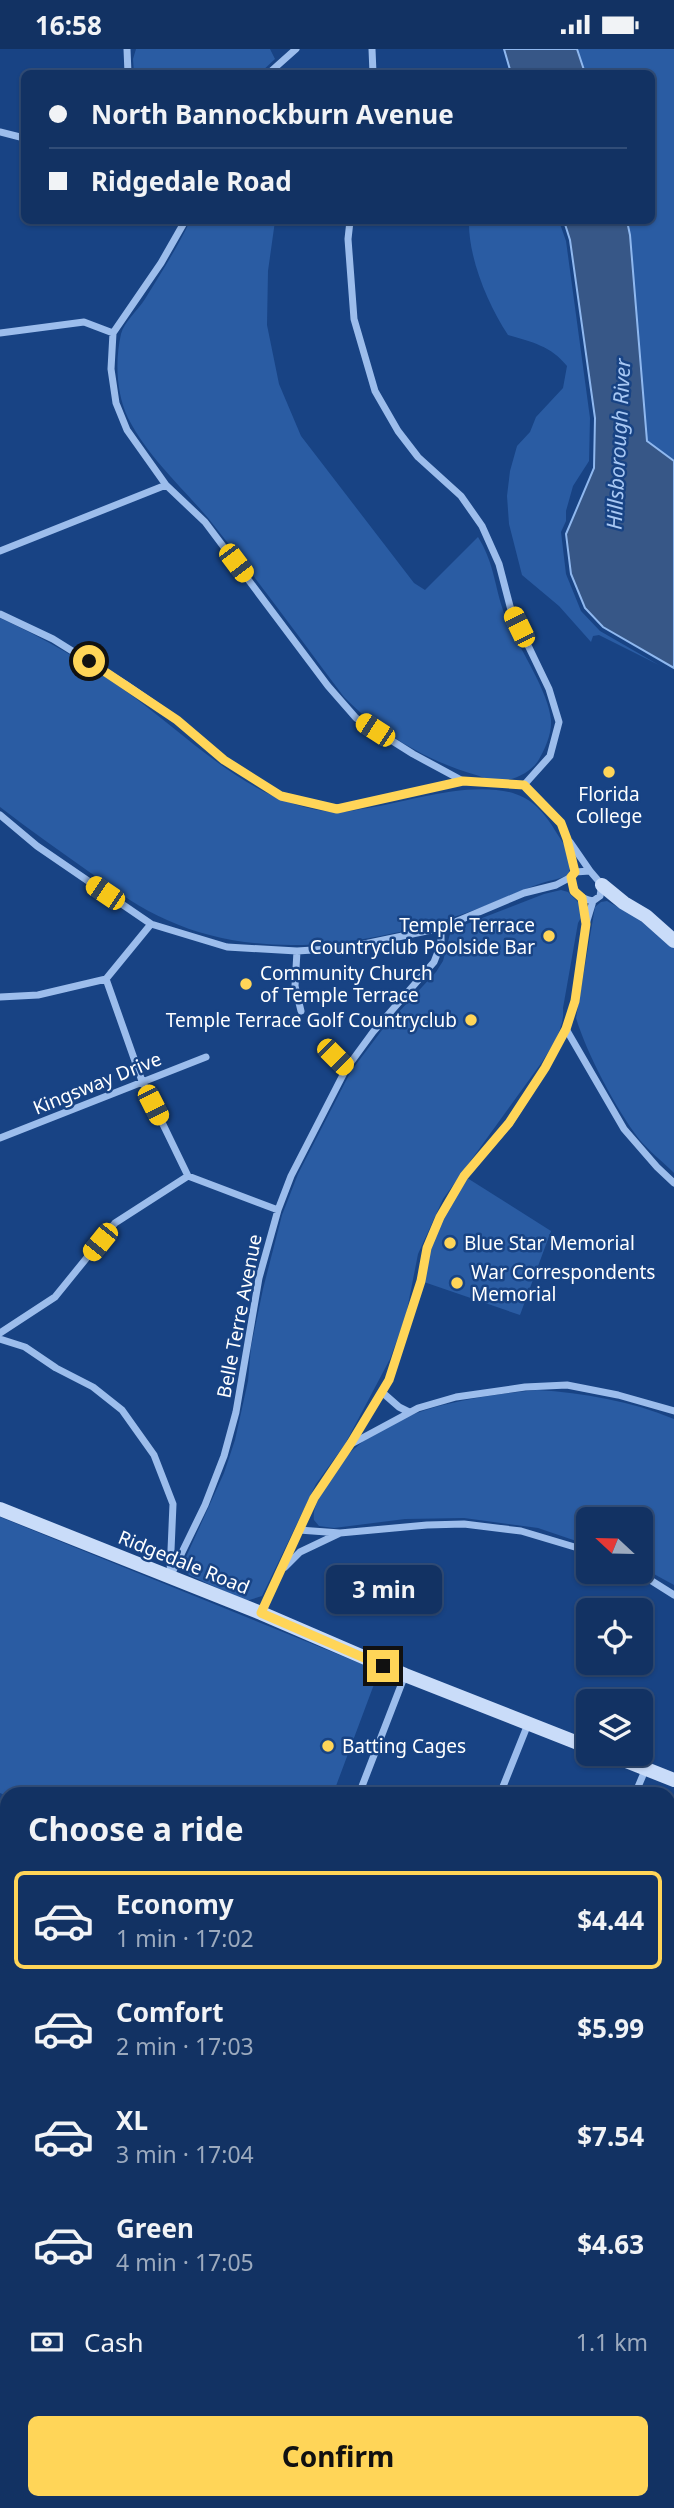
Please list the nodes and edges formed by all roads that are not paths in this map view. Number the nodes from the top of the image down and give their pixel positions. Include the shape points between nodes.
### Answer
1 (127, 49) edge
2 (296, 49) edge
3 (372, 49) edge
4 (128, 70) edge
5 (272, 70) edge
6 (373, 70) edge
7 (0, 132) edge
8 (21, 137) edge
9 (183, 224) edge
10 (350, 224) edge
11 (0, 333) edge
12 (113, 333) junction
13 (166, 485) junction
14 (0, 551) edge
15 (0, 614) edge
16 (463, 781) junction
17 (524, 785) junction
18 (0, 815) edge
19 (567, 839) junction
20 (590, 871) junction
21 (573, 875) junction
22 (556, 885) junction
23 (574, 891) junction
24 (599, 894) junction
25 (582, 898) junction
26 (151, 924) junction
27 (586, 924) junction
28 (441, 928) junction
29 (674, 941) edge
30 (297, 951) junction
31 (106, 979) junction
32 (0, 997) edge
33 (301, 1011) dead end
34 (566, 1029) junction
35 (323, 1045) dead end
36 (206, 1056) dead end
37 (346, 1069) junction
38 (142, 1081) junction
39 (0, 1138) edge
40 (188, 1175) junction
41 (674, 1183) edge
42 (278, 1210) junction
43 (0, 1333) edge
44 (0, 1339) edge
45 (383, 1393) junction
46 (674, 1411) edge
47 (409, 1412) junction
48 (351, 1443) junction
49 (0, 1509) edge
50 (299, 1530) junction
51 (340, 1533) junction
52 (576, 1547) edge
53 (281, 1571) junction
54 (170, 1578) junction
55 (653, 1582) edge
56 (674, 1595) edge
57 (261, 1613) junction
58 (405, 1675) junction
59 (528, 1724) junction
60 (576, 1742) edge
61 (638, 1766) edge
62 (646, 1769) junction
63 (674, 1780) edge
64 (362, 1787) edge
65 (503, 1787) edge
66 (638, 1787) edge

1 - 4 street
2 - 5 street
3 - 6 street
7 - 8 street
9 - 12 street
10 - 17 street via 355,319 375,391 418,457 461,496 482,526 499,563 511,610 549,689 559,722 550,755
11 - 12 street via 84,322
12 - 13 street via 111,369 116,403 127,430
13 - 14 street
13 - 16 street via 205,522 356,717
15 - 16 street via 53,639 125,684 224,760 281,796 337,809
16 - 17 street
17 - 19 street via 561,823
18 - 26 street
19 - 20 street
19 - 21 street
20 - 21 street
20 - 24 street
21 - 22 street
21 - 23 street
22 - 23 street
22 - 28 street via 524,893
23 - 25 street
24 - 25 street
24 - 27 street
24 - 29 street via 646,916
25 - 27 street
26 - 30 street via 227,947
26 - 31 street
27 - 34 street via 575,1001
28 - 30 street via 345,948
28 - 37 street, Belle Terre Avenue via 441,944 433,962
30 - 33 street via 295,986
31 - 32 street via 38,995
31 - 38 street
34 - 41 street via 624,1129
34 - 45 street via 509,1123 464,1176 440,1217
35 - 37 street
36 - 38 street, Kingsway Drive
37 - 42 street, Belle Terre Avenue
38 - 39 street, Kingsway Drive
38 - 40 street
40 - 42 street
40 - 43 street via 115,1223 55,1297
42 - 54 street, Belle Terre Avenue via 259,1278 239,1399 224,1456
44 - 54 street via 25,1347 93,1387 122,1410 146,1443 173,1504
45 - 47 street
45 - 48 street
46 - 47 street via 567,1385 456,1397
47 - 48 street
48 - 50 street via 314,1498
49 - 54 street, Ridgedale Road
50 - 51 street
50 - 53 street
51 - 52 street via 464,1524 521,1531
51 - 53 street via 300,1552
53 - 57 street
54 - 57 street, Ridgedale Road
55 - 56 street
57 - 58 street, Ridgedale Road
58 - 59 street, Ridgedale Road
58 - 64 street
59 - 60 street, Ridgedale Road
59 - 65 street
61 - 62 street
62 - 63 street
62 - 66 street

